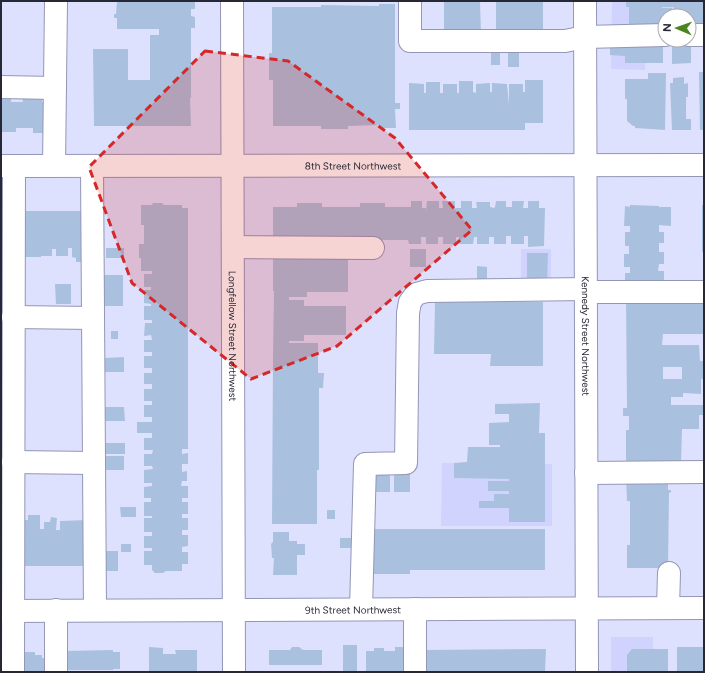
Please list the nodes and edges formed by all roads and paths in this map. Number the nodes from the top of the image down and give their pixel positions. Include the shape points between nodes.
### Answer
1 (56, 1) edge
2 (232, 1) edge
3 (410, 1) edge
4 (585, 1) edge
5 (657, 36) edge
6 (586, 37) junction
7 (1, 87) edge
8 (55, 88) junction
9 (586, 165) junction
10 (704, 165) edge
11 (7, 166) edge
12 (54, 166) junction
13 (92, 166) junction
14 (232, 166) junction
15 (233, 247) junction
16 (373, 248) dead end
17 (586, 290) junction
18 (704, 292) edge
19 (13, 317) junction
20 (93, 318) junction
21 (13, 462) junction
22 (94, 463) junction
23 (704, 472) edge
24 (586, 473) junction
25 (669, 573) dead end
26 (668, 608) junction
27 (704, 608) edge
28 (415, 609) junction
29 (587, 609) junction
30 (7, 610) edge
31 (56, 610) junction
32 (95, 610) junction
33 (234, 610) junction
34 (361, 610) junction
35 (13, 672) edge
36 (56, 672) edge
37 (234, 672) edge
38 (415, 672) edge
39 (587, 672) edge

1 - 8 street
2 - 14 street, Longfellow Street Northwest
3 - 6 street via 410,40 565,41
4 - 6 street, Kennedy Street Northwest
5 - 6 street
6 - 9 street, Kennedy Street Northwest
7 - 8 street
8 - 12 street
9 - 10 street, 8th Street Northwest
9 - 14 street, 8th Street Northwest
9 - 17 street, Kennedy Street Northwest
11 - 12 street, 8th Street Northwest
11 - 19 street
12 - 13 street, 8th Street Northwest
13 - 14 street, 8th Street Northwest
13 - 20 street
14 - 15 street, Longfellow Street Northwest
15 - 16 street
15 - 33 street, Longfellow Street Northwest
17 - 18 street
17 - 24 street, Kennedy Street Northwest
17 - 34 street via 427,291 416,294 410,302 407,325 406,463 365,464
19 - 20 street
19 - 21 street
20 - 22 street
21 - 22 street
21 - 30 street
22 - 32 street
23 - 24 street
24 - 29 street, Kennedy Street Northwest
25 - 26 street
26 - 27 street, 9th Street Northwest
26 - 29 street, 9th Street Northwest
28 - 29 street, 9th Street Northwest
28 - 34 street, 9th Street Northwest
28 - 38 street
29 - 39 street, Kennedy Street Northwest
30 - 31 street, 9th Street Northwest
30 - 35 street
31 - 32 street, 9th Street Northwest
31 - 36 street
32 - 33 street, 9th Street Northwest
33 - 34 street, 9th Street Northwest
33 - 37 street, Longfellow Street Northwest

